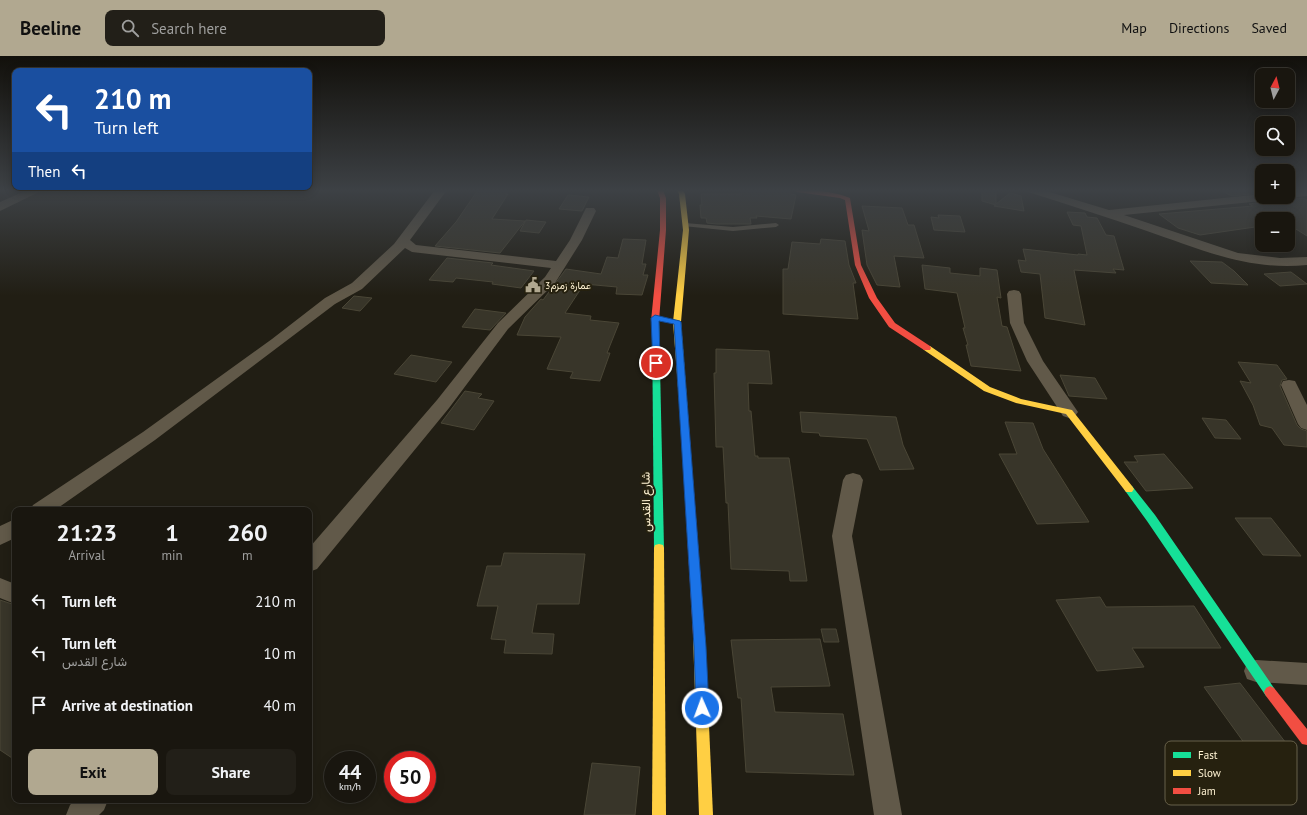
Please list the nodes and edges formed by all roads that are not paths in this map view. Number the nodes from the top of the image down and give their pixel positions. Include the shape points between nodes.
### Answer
1 (414, 225) edge
2 (583, 225) edge
3 (663, 225) edge
4 (685, 225) edge
5 (690, 225) edge
6 (772, 225) edge
7 (852, 225) edge
8 (1144, 225) edge
9 (403, 240) junction
10 (1307, 261) edge
11 (560, 265) junction
12 (1014, 294) dead end
13 (666, 320) junction
14 (1289, 385) dead end
15 (1069, 412) junction
16 (1307, 424) edge
17 (853, 480) dead end
18 (44, 507) edge
19 (12, 529) edge
20 (0, 537) edge
21 (312, 559) edge
22 (0, 587) edge
23 (12, 593) edge
24 (1256, 671) junction
25 (1307, 674) edge
26 (1307, 739) edge
27 (91, 803) edge
28 (80, 815) edge
29 (659, 815) edge
30 (706, 815) edge
31 (888, 815) edge

1 - 9 street
2 - 11 street
3 - 13 main road, شارع القدس
4 - 13 main road, شارع القدس
5 - 6 lane via 734,229
7 - 15 main road via 858,265 873,298 892,325 987,389
8 - 10 street via 1236,257 1257,261
9 - 11 street via 412,248
9 - 18 street via 399,247 356,286 330,301 149,436
11 - 21 street via 550,280 503,326 448,398
12 - 15 street via 1016,324 1035,361
13 - 29 main road, شارع القدس
13 - 30 main road, شارع القدس via 700,647
14 - 16 street
15 - 24 main road via 1151,518
17 - 31 street via 842,536
19 - 20 street
22 - 23 street
24 - 25 street
24 - 26 main road
27 - 28 street

